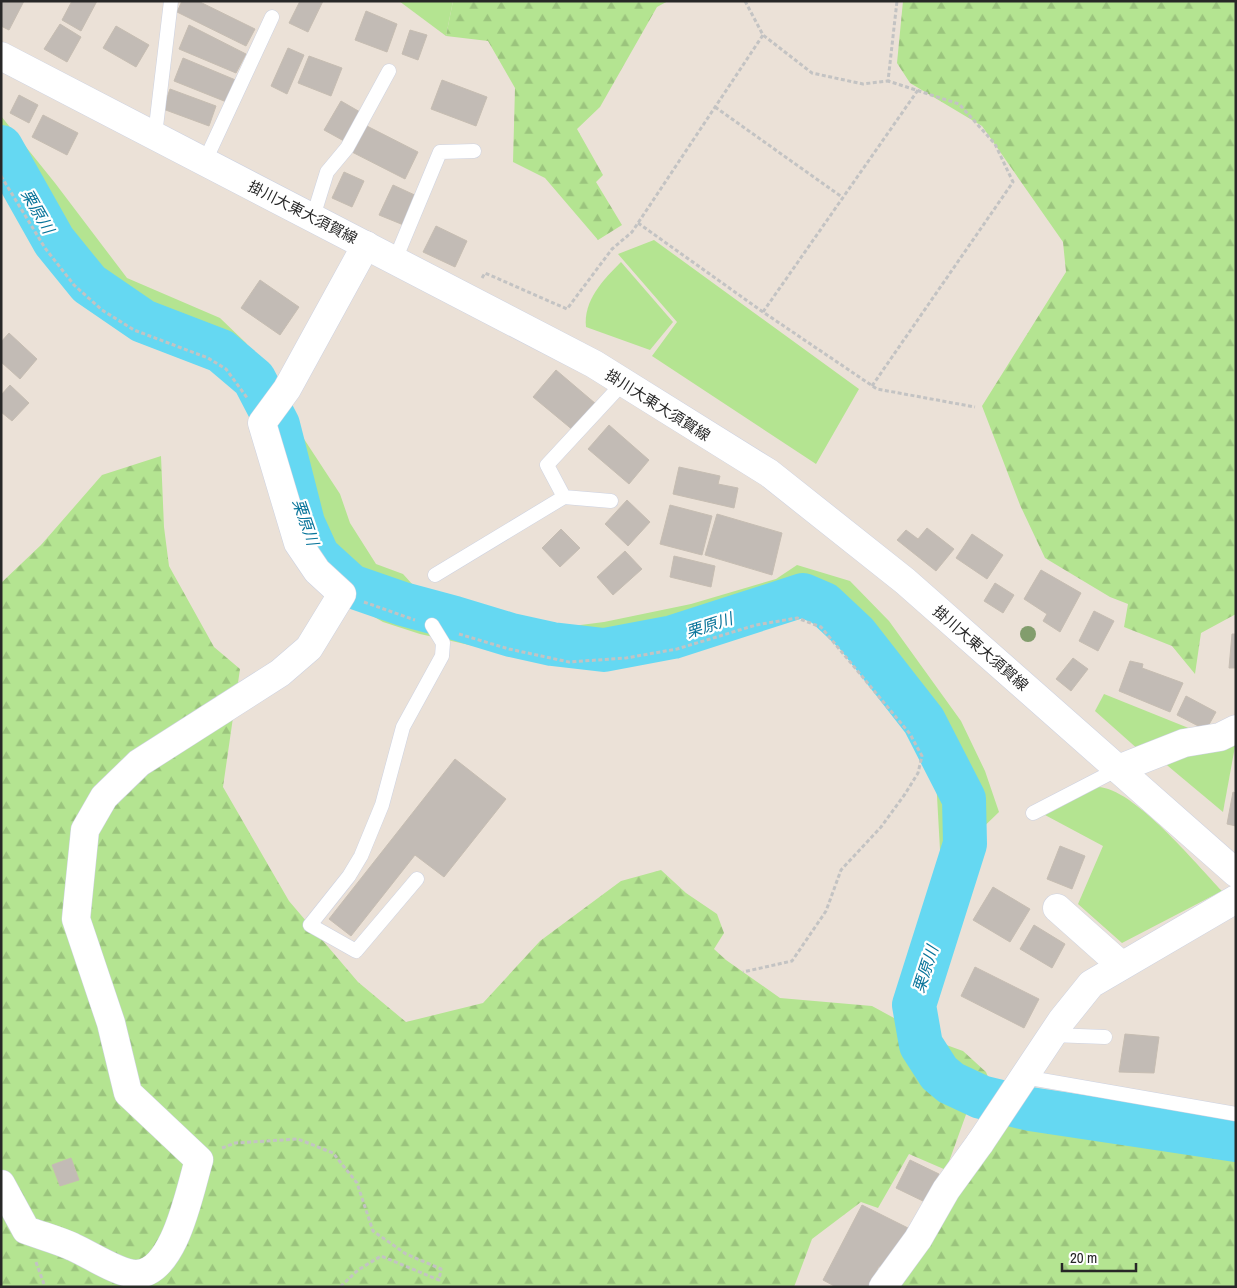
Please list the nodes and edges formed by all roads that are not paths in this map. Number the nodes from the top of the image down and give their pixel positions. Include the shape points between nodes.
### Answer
1 (171, 1) edge
2 (272, 17) dead end
3 (1, 56) edge
4 (389, 71) dead end
5 (155, 135) junction
6 (474, 151) dead end
7 (205, 161) junction
8 (313, 217) junction
9 (366, 245) junction
10 (395, 260) junction
11 (623, 383) junction
12 (564, 497) junction
13 (612, 501) dead end
14 (435, 575) dead end
15 (432, 625) road end
16 (1236, 729) edge
17 (1118, 769) junction
18 (1033, 813) dead end
19 (1236, 873) edge
20 (417, 879) dead end
21 (1236, 899) edge
22 (1057, 908) dead end
23 (1120, 966) junction
24 (1052, 1035) junction
25 (1105, 1038) dead end
26 (1021, 1082) junction
27 (1236, 1114) edge
28 (1, 1184) edge
29 (883, 1287) edge

1 - 5 lane
2 - 7 lane
3 - 5 street, 掛川大東大須賀線
4 - 8 lane via 347,148 327,172
5 - 7 street, 掛川大東大須賀線
6 - 10 lane via 440,152
7 - 8 street, 掛川大東大須賀線
8 - 9 street, 掛川大東大須賀線
9 - 10 street, 掛川大東大須賀線
9 - 28 street via 287,389 264,421 298,543 318,571 342,594 309,648 280,673 139,763 104,797 85,830 76,919 111,1023 128,1093 199,1160 179,1226 168,1253 153,1270 136,1274 26,1230
10 - 11 street, 掛川大東大須賀線 via 594,364
11 - 12 lane via 547,465
11 - 17 street, 掛川大東大須賀線 via 768,473 905,581
12 - 13 lane
12 - 14 lane
15 - 20 lane via 443,643 442,656 403,727 382,804 367,841 349,876 310,925 356,952
16 - 17 street via 1220,737 1184,743
17 - 18 lane
17 - 19 street, 掛川大東大須賀線
21 - 23 street
22 - 23 street
23 - 24 street via 1091,984 1078,997
24 - 25 lane
24 - 26 street
26 - 27 lane
26 - 29 street

